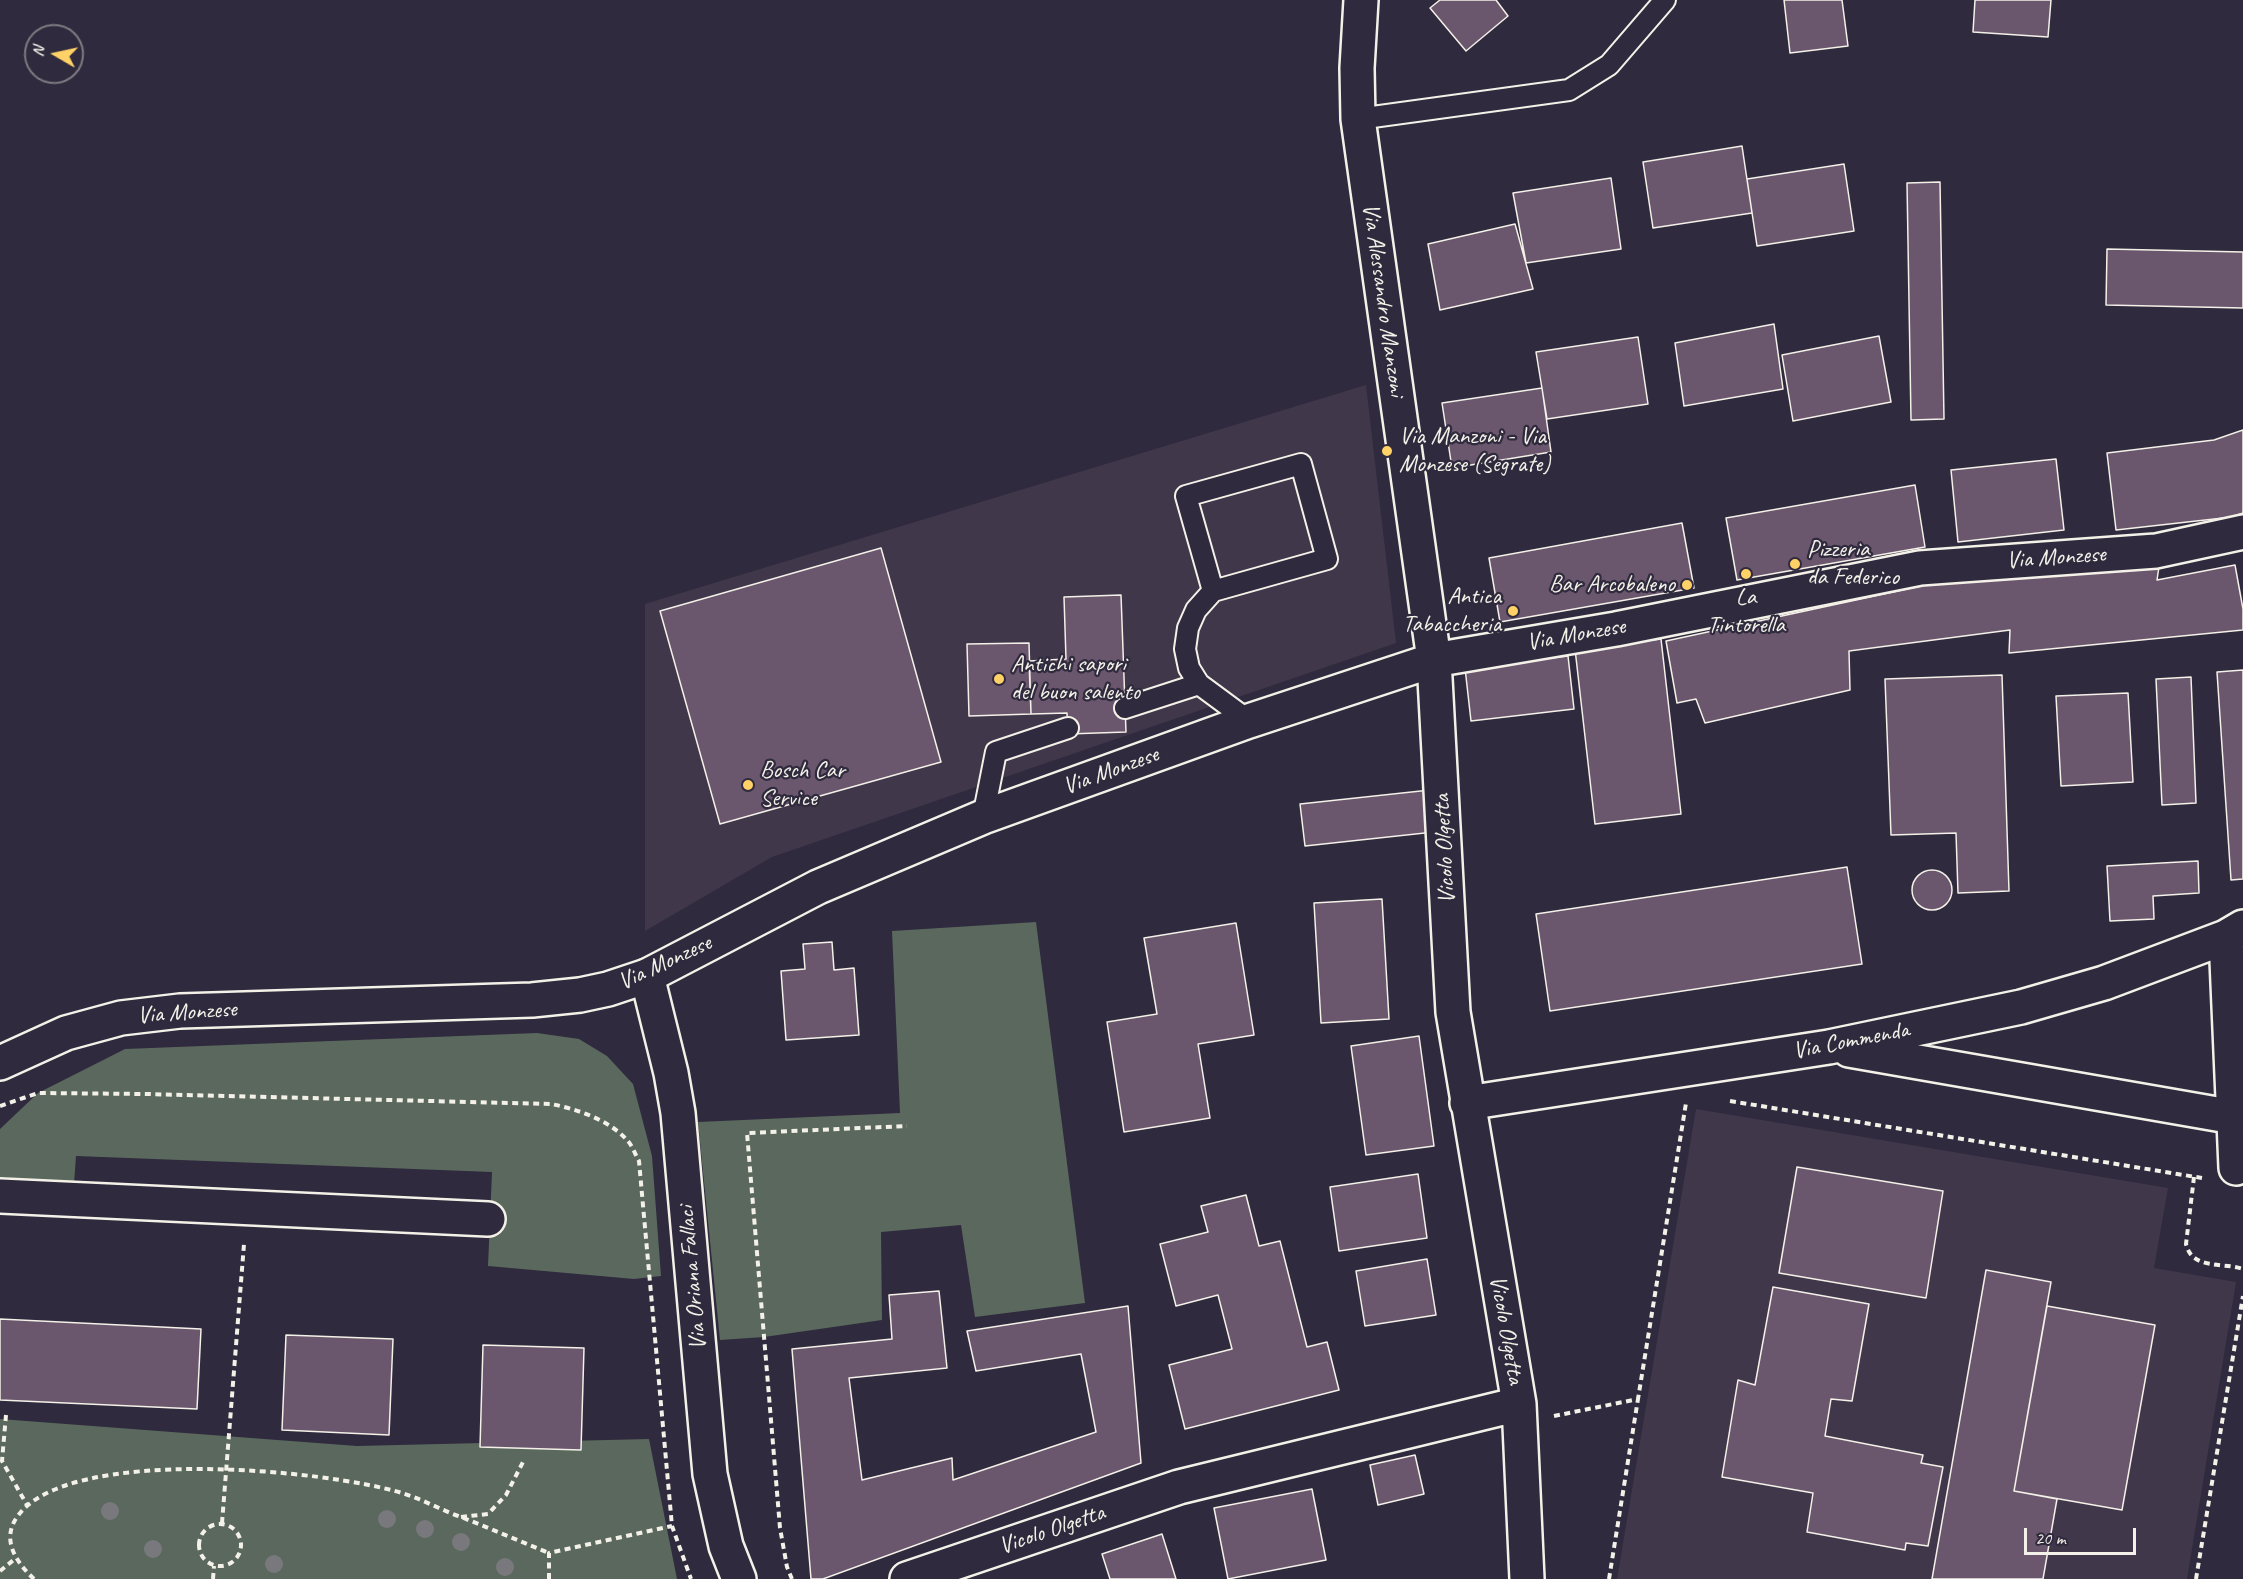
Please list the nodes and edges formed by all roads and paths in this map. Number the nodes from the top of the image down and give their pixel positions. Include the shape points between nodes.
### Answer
1 (1361, 0) edge
2 (1665, 0) edge
3 (1358, 119) junction
4 (2243, 532) edge
5 (1213, 591) junction
6 (1434, 660) junction
7 (1198, 684) junction
8 (1125, 708) dead end
9 (1249, 721) junction
10 (1068, 728) dead end
11 (983, 817) junction
12 (2235, 932) edge
13 (646, 976) junction
14 (1829, 1047) junction
15 (2, 1063) edge
16 (1687, 1094) dead end
17 (1723, 1100) dead end
18 (1467, 1103) junction
19 (0, 1106) edge
20 (2234, 1117) junction
21 (907, 1126) dead end
22 (2236, 1168) dead end
23 (0, 1196) edge
24 (247, 1208) junction
25 (488, 1219) dead end
26 (2243, 1269) edge
27 (2243, 1296) edge
28 (1638, 1399) junction
29 (1520, 1413) junction
30 (6, 1415) dead end
31 (523, 1462) dead end
32 (226, 1471) junction
33 (27, 1505) junction
34 (461, 1517) junction
35 (222, 1523) junction
36 (672, 1526) junction
37 (549, 1553) junction
38 (16, 1558) junction
39 (213, 1566) junction
40 (0, 1571) edge
41 (34, 1579) edge
42 (213, 1579) edge
43 (549, 1579) edge
44 (691, 1579) edge
45 (740, 1579) edge
46 (792, 1579) edge
47 (907, 1579) edge
48 (1527, 1579) edge
49 (1609, 1579) edge
50 (2196, 1579) edge

1 - 3 street, Via Alessandro Manzoni via 1356,68
2 - 3 lane via 1609,65 1569,90
3 - 6 street, Via Alessandro Manzoni
4 - 6 street, Via Monzese via 2156,551 1920,568 1616,629
5 - 5 lane via 1327,559 1301,464 1186,496
5 - 7 lane via 1196,610 1188,628 1188,668
6 - 9 street, Via Monzese
6 - 18 street, Vicolo Olgetta via 1453,1012
7 - 8 lane
7 - 9 lane
9 - 11 street, Via Monzese
10 - 11 lane via 996,752
11 - 13 street, Via Monzese via 818,887
12 - 14 street, Via Commenda via 2104,983 2042,1002
12 - 20 street, Via Commenda
13 - 15 street, Via Monzese via 608,989 555,999 180,1011 121,1018 66,1033
13 - 45 street, Via Oriana Fallaci via 678,1113 710,1474 726,1546
14 - 18 street, Via Commenda
14 - 20 street
16 - 28 path
17 - 26 path via 2194,1177 2186,1244 2189,1254 2197,1261
18 - 29 street, Vicolo Olgetta
19 - 36 path via 38,1093 146,1094 551,1104 575,1109 598,1120 628,1140 639,1161
20 - 22 street, Via Commenda
21 - 46 path via 747,1133 780,1528
23 - 24 street
24 - 25 street
24 - 32 path
27 - 50 path
28 - 29 path
28 - 49 path
29 - 47 street, Vicolo Olgetta via 1179,1486
29 - 48 street, Vicolo Olgetta
30 - 33 path via 2,1461
31 - 34 path via 506,1495 488,1514
32 - 33 path via 180,1469 103,1475 58,1487
32 - 34 path via 299,1474 370,1484 405,1493
32 - 35 path
33 - 38 path via 10,1529
34 - 37 path
35 - 39 path via 203,1532 198,1544 202,1558
35 - 39 path via 239,1535 241,1549 228,1565
36 - 37 path
36 - 44 path
37 - 43 path
38 - 40 path
38 - 41 path
39 - 42 path

